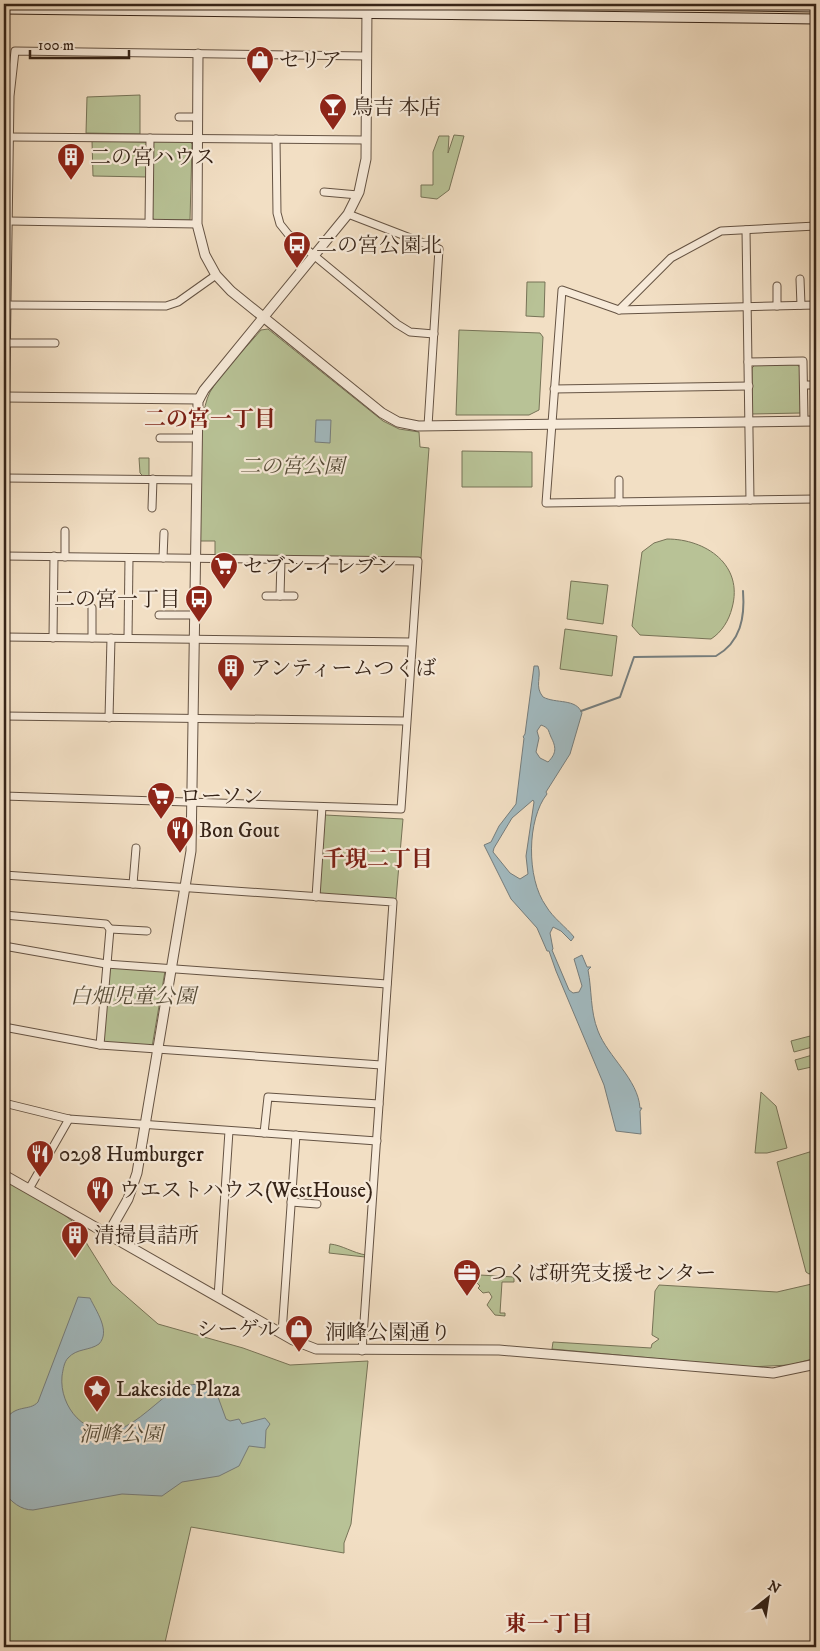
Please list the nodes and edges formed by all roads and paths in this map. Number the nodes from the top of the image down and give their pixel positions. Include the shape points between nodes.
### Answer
1 (367, 4) edge
2 (589, 4) edge
3 (622, 4) edge
4 (816, 7) edge
5 (6, 10) edge
6 (367, 14) junction
7 (622, 17) junction
8 (816, 19) edge
9 (198, 54) junction
10 (366, 56) junction
11 (179, 117) dead end
12 (198, 117) junction
13 (9, 137) junction
14 (150, 138) junction
15 (198, 138) junction
16 (276, 139) junction
17 (365, 140) junction
18 (324, 192) dead end
19 (358, 195) junction
20 (348, 214) junction
21 (8, 221) junction
22 (149, 223) junction
23 (197, 224) junction
24 (816, 226) edge
25 (746, 230) junction
26 (314, 257) junction
27 (216, 275) junction
28 (800, 279) dead end
29 (777, 286) dead end
30 (7, 305) junction
31 (801, 305) junction
32 (816, 305) edge
33 (777, 306) junction
34 (748, 307) junction
35 (619, 310) junction
36 (264, 318) junction
37 (434, 334) junction
38 (6, 343) junction
39 (55, 343) dead end
40 (748, 362) junction
41 (804, 385) junction
42 (816, 385) edge
43 (749, 386) junction
44 (554, 389) junction
45 (5, 397) edge
46 (199, 399) junction
47 (816, 420) edge
48 (750, 421) junction
49 (804, 421) junction
50 (552, 424) junction
51 (428, 426) junction
52 (160, 438) dead end
53 (196, 438) junction
54 (4, 478) edge
55 (153, 479) junction
56 (196, 480) junction
57 (619, 480) dead end
58 (816, 499) edge
59 (750, 500) junction
60 (619, 502) junction
61 (4, 508) edge
62 (152, 508) dead end
63 (65, 531) dead end
64 (164, 533) dead end
65 (4, 556) edge
66 (54, 556) junction
67 (65, 557) junction
68 (129, 558) junction
69 (163, 558) junction
70 (195, 558) junction
71 (281, 560) junction
72 (266, 596) dead end
73 (280, 596) junction
74 (294, 596) dead end
75 (92, 608) dead end
76 (159, 615) dead end
77 (194, 615) junction
78 (4, 637) edge
79 (53, 638) junction
80 (92, 638) junction
81 (110, 638) junction
82 (128, 638) junction
83 (194, 639) junction
84 (412, 642) junction
85 (4, 716) edge
86 (109, 718) junction
87 (193, 718) junction
88 (406, 721) junction
89 (4, 796) edge
90 (192, 803) junction
91 (322, 807) junction
92 (136, 848) dead end
93 (4, 875) edge
94 (133, 884) junction
95 (186, 888) junction
96 (316, 897) junction
97 (4, 915) edge
98 (110, 929) junction
99 (147, 931) dead end
100 (4, 946) edge
101 (106, 964) junction
102 (173, 968) junction
103 (387, 984) junction
104 (4, 1027) edge
105 (100, 1045) junction
106 (159, 1050) junction
107 (380, 1065) junction
108 (4, 1103) edge
109 (379, 1104) junction
110 (68, 1119) junction
111 (147, 1125) junction
112 (229, 1131) junction
113 (264, 1133) junction
114 (296, 1135) junction
115 (377, 1141) junction
116 (4, 1175) edge
117 (29, 1189) junction
118 (291, 1202) junction
119 (317, 1204) dead end
120 (108, 1234) junction
121 (218, 1297) junction
122 (282, 1333) junction
123 (362, 1351) junction
124 (816, 1364) edge

1 - 6 street
2 - 3 street
3 - 4 street
3 - 7 street
5 - 6 street
6 - 7 street
6 - 10 street
7 - 8 street
9 - 10 street
9 - 12 street
9 - 13 street via 15,51
10 - 17 street
11 - 12 street
12 - 15 street
13 - 14 street
13 - 21 street
14 - 15 street
14 - 22 street
15 - 16 street
15 - 23 street
16 - 17 street
16 - 26 street via 278,219 288,234
17 - 19 street via 364,171
18 - 19 street
19 - 20 street
20 - 26 street
20 - 37 street via 439,249
21 - 22 street
21 - 30 street
22 - 23 street
23 - 27 street via 202,248
24 - 25 street
25 - 34 street
25 - 35 street via 721,231 671,258
26 - 36 street
26 - 37 street via 397,324 410,332
27 - 30 street via 178,302 166,306
27 - 36 street via 231,292
28 - 31 street
29 - 33 street
30 - 38 street
31 - 32 street
31 - 33 street
33 - 34 street
34 - 35 street
34 - 40 street
35 - 44 street via 562,290
36 - 46 street
36 - 51 street via 375,409 398,422
37 - 51 street
38 - 39 street
38 - 45 street
40 - 41 street via 803,361
40 - 43 street
41 - 42 street
41 - 49 street
43 - 44 street
43 - 48 street
44 - 50 street
45 - 46 street
45 - 54 street
46 - 53 street
47 - 49 street
48 - 49 street
48 - 50 street
48 - 59 street
50 - 51 street
50 - 60 street via 546,503
52 - 53 street
53 - 56 street
54 - 55 street
54 - 61 street
55 - 56 street
55 - 62 street
56 - 70 street
57 - 60 street
58 - 59 street
59 - 60 street
63 - 67 street
64 - 69 street
65 - 66 street
66 - 67 street
66 - 79 street
67 - 68 street
68 - 69 street
68 - 82 street
69 - 70 street
70 - 71 street
70 - 77 street
71 - 73 street
71 - 84 street via 418,561
72 - 73 street
73 - 74 street
75 - 80 street
76 - 77 street
77 - 83 street
78 - 79 street
79 - 80 street
80 - 81 street
81 - 82 street
81 - 86 street
82 - 83 street
83 - 84 street
83 - 87 street
84 - 88 street
85 - 86 street
86 - 87 street
87 - 88 street
87 - 90 street
88 - 91 street via 400,809
89 - 90 street
90 - 91 street
90 - 95 street
91 - 96 street
92 - 94 street
93 - 94 street
94 - 95 street
95 - 96 street
95 - 102 street
96 - 103 street via 393,902
97 - 98 street via 106,924
98 - 99 street
98 - 101 street
100 - 101 street
101 - 102 street
101 - 105 street
102 - 103 street
102 - 106 street
103 - 107 street
104 - 105 street
105 - 106 street
106 - 107 street
106 - 111 street
107 - 109 street
108 - 110 street
109 - 113 street via 268,1097
109 - 115 street
110 - 111 street
110 - 117 street
111 - 112 street
111 - 120 street via 134,1186
112 - 113 street
112 - 121 street
113 - 114 street
114 - 115 street
114 - 118 street
115 - 123 street
116 - 117 street, 洞峰公園通り
117 - 120 street, 洞峰公園通り
118 - 119 street
118 - 122 street
120 - 121 street, 洞峰公園通り
121 - 122 street, 洞峰公園通り
122 - 123 street, 洞峰公園通り via 316,1349
123 - 124 street, 洞峰公園通り via 498,1350 773,1373

